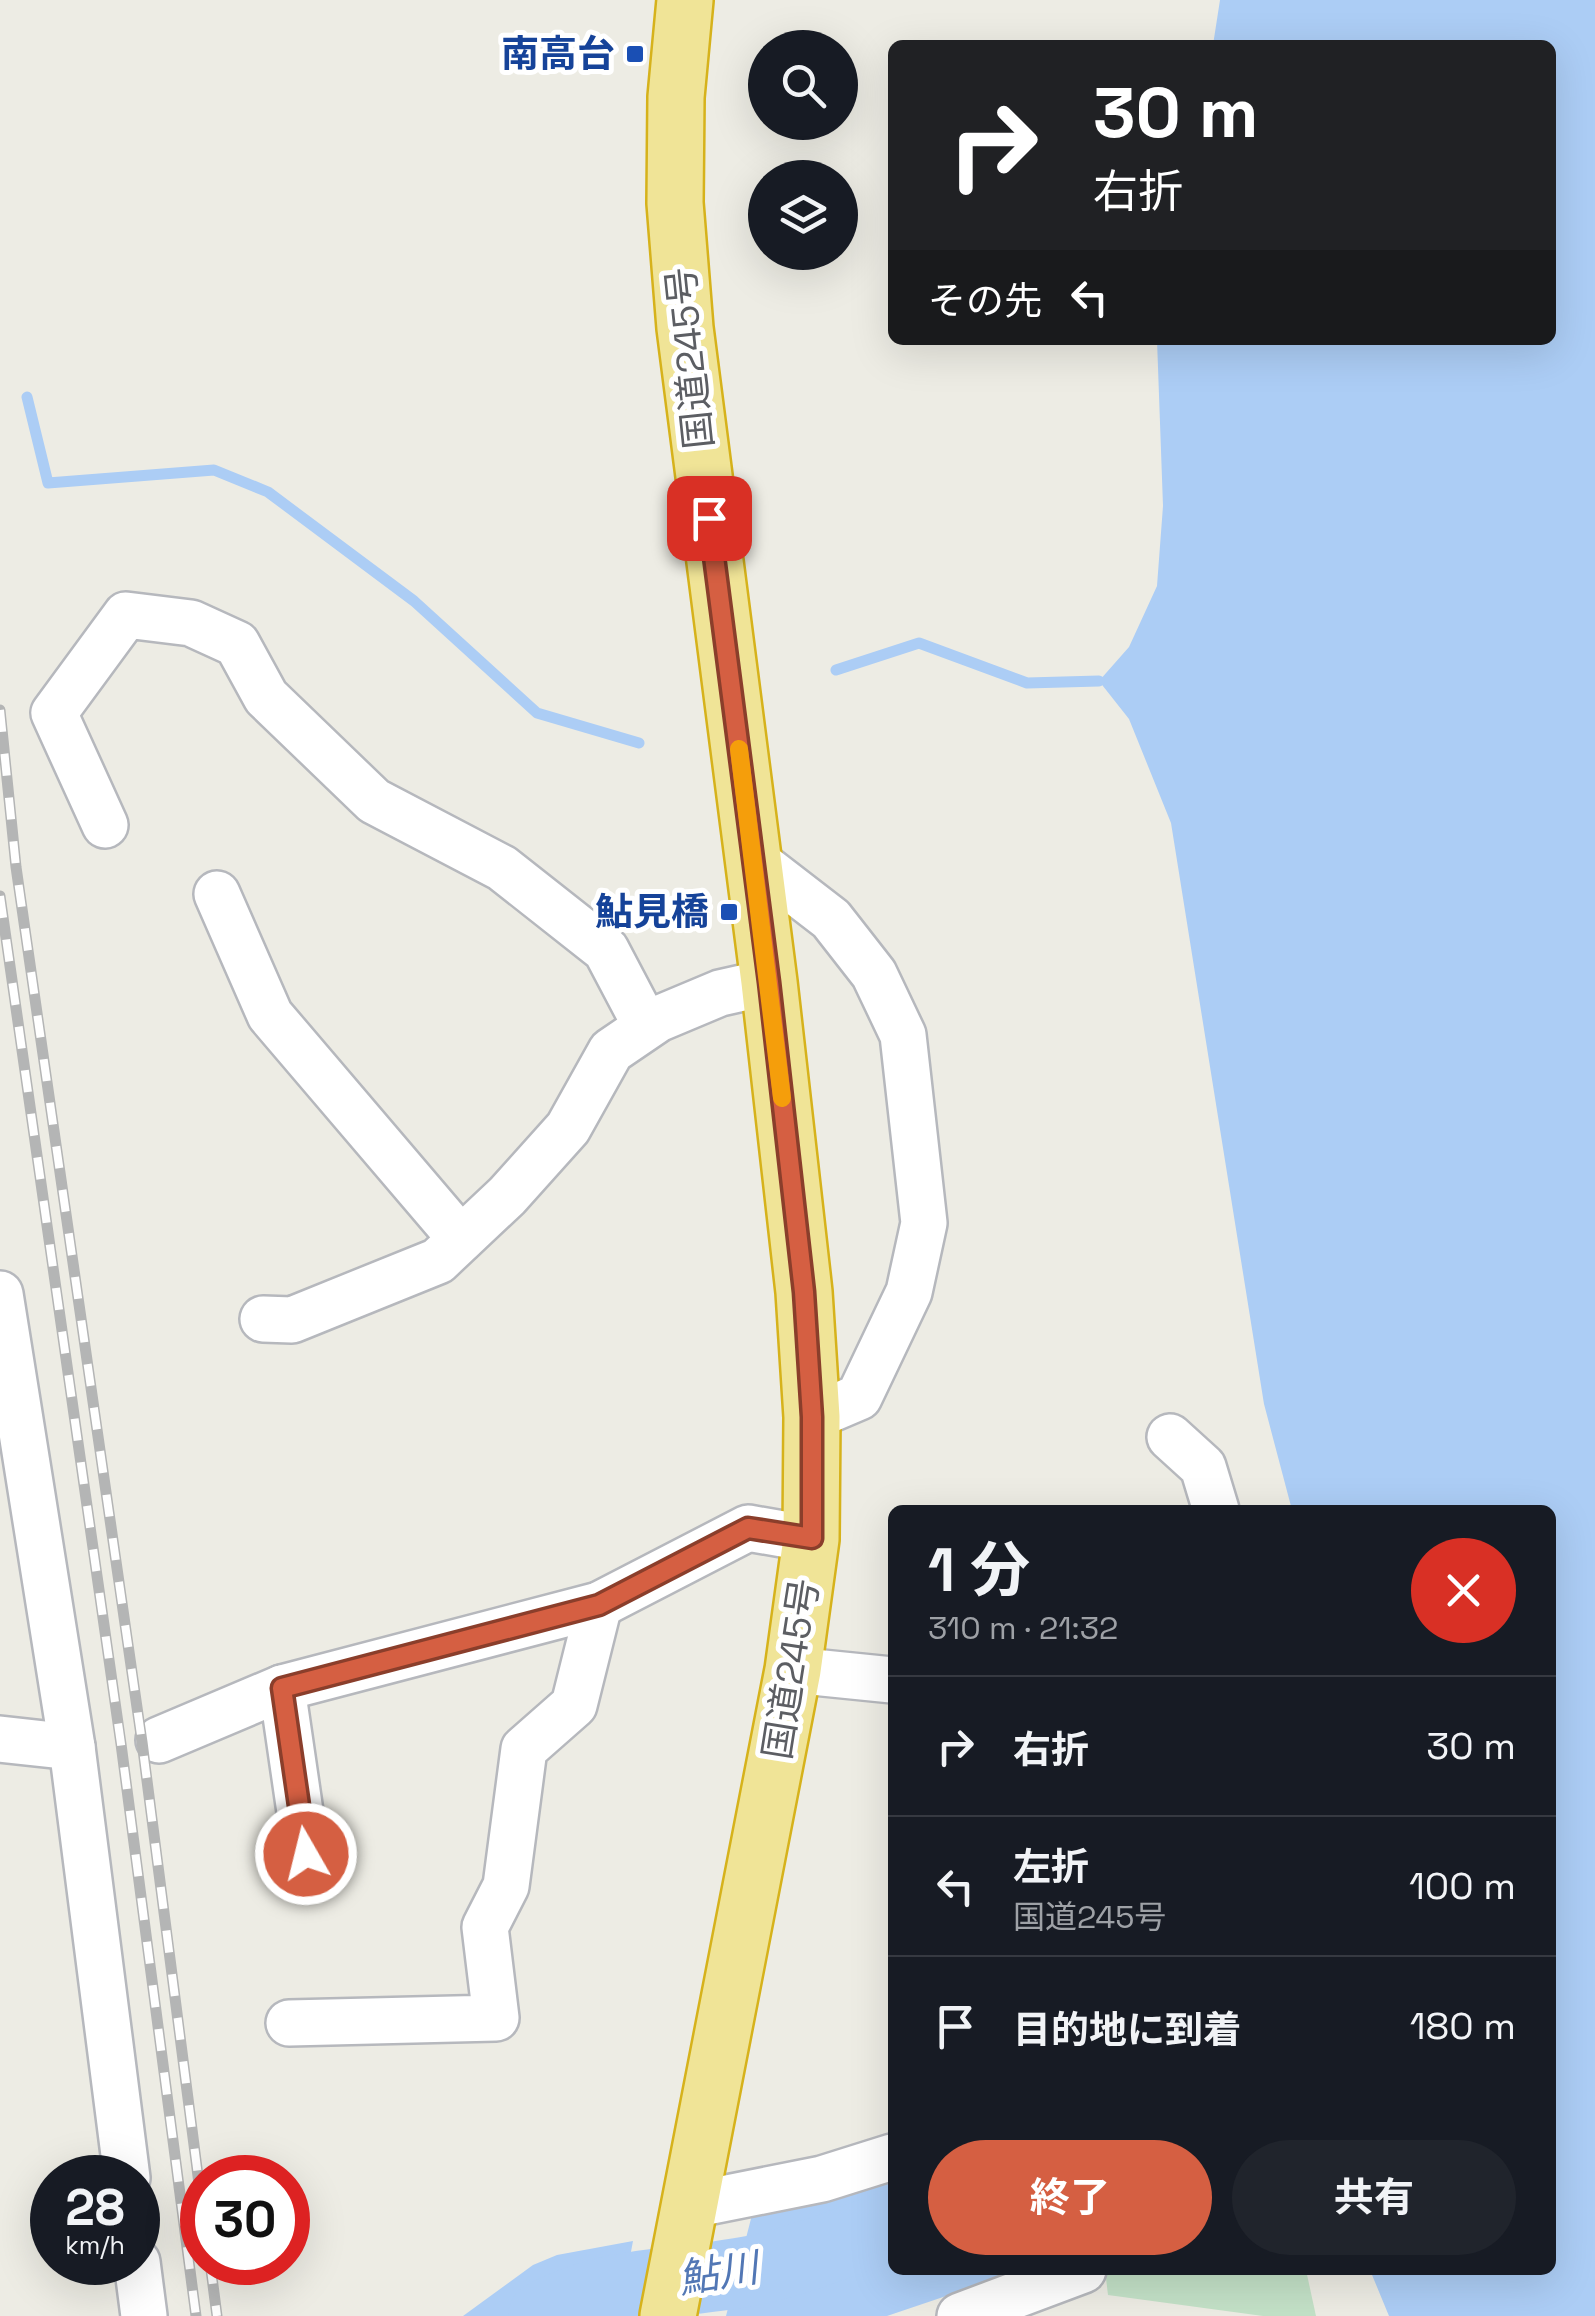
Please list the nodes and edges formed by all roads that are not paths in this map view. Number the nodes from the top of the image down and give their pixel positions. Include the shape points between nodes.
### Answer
1 (685, 0) edge
2 (105, 825) dead end
3 (752, 858) junction
4 (217, 894) dead end
5 (769, 982) junction
6 (646, 1026) junction
7 (461, 1240) junction
8 (0, 1294) edge
9 (263, 1319) dead end
10 (812, 1417) junction
11 (1170, 1437) dead end
12 (1214, 1505) edge
13 (812, 1538) junction
14 (599, 1605) junction
15 (794, 1670) junction
16 (888, 1680) edge
17 (282, 1688) junction
18 (0, 1739) edge
19 (159, 1740) dead end
20 (72, 1747) junction
21 (306, 1854) dead end
22 (289, 2023) dead end
23 (123, 2155) edge
24 (888, 2157) edge
25 (691, 2209) junction
26 (1070, 2275) edge
27 (140, 2285) edge
28 (144, 2316) edge
29 (668, 2316) edge
30 (960, 2316) edge

1 - 3 highway, 国道245号 via 674,203
2 - 6 street via 54,713 126,615 191,623 237,644 266,697 374,801 502,868 606,950
3 - 5 highway, 国道245号
3 - 10 street via 831,919 874,974 904,1035 924,1222 909,1292 858,1397
4 - 7 street via 270,1015
5 - 6 street via 720,993
5 - 10 highway, 国道245号
6 - 7 street via 610,1051 568,1128
7 - 9 street via 438,1261 292,1320
8 - 20 street
10 - 13 highway, 国道245号
11 - 12 street via 1203,1468
13 - 14 street via 748,1528
13 - 15 highway, 国道245号
14 - 17 street
14 - 22 street via 574,1705 524,1750 506,1886 485,1926 496,2018
15 - 16 street
15 - 25 highway, 国道245号
17 - 19 street
17 - 21 street
18 - 20 street
20 - 23 street
24 - 25 street
25 - 29 highway, 国道245号
26 - 30 street
27 - 28 street

